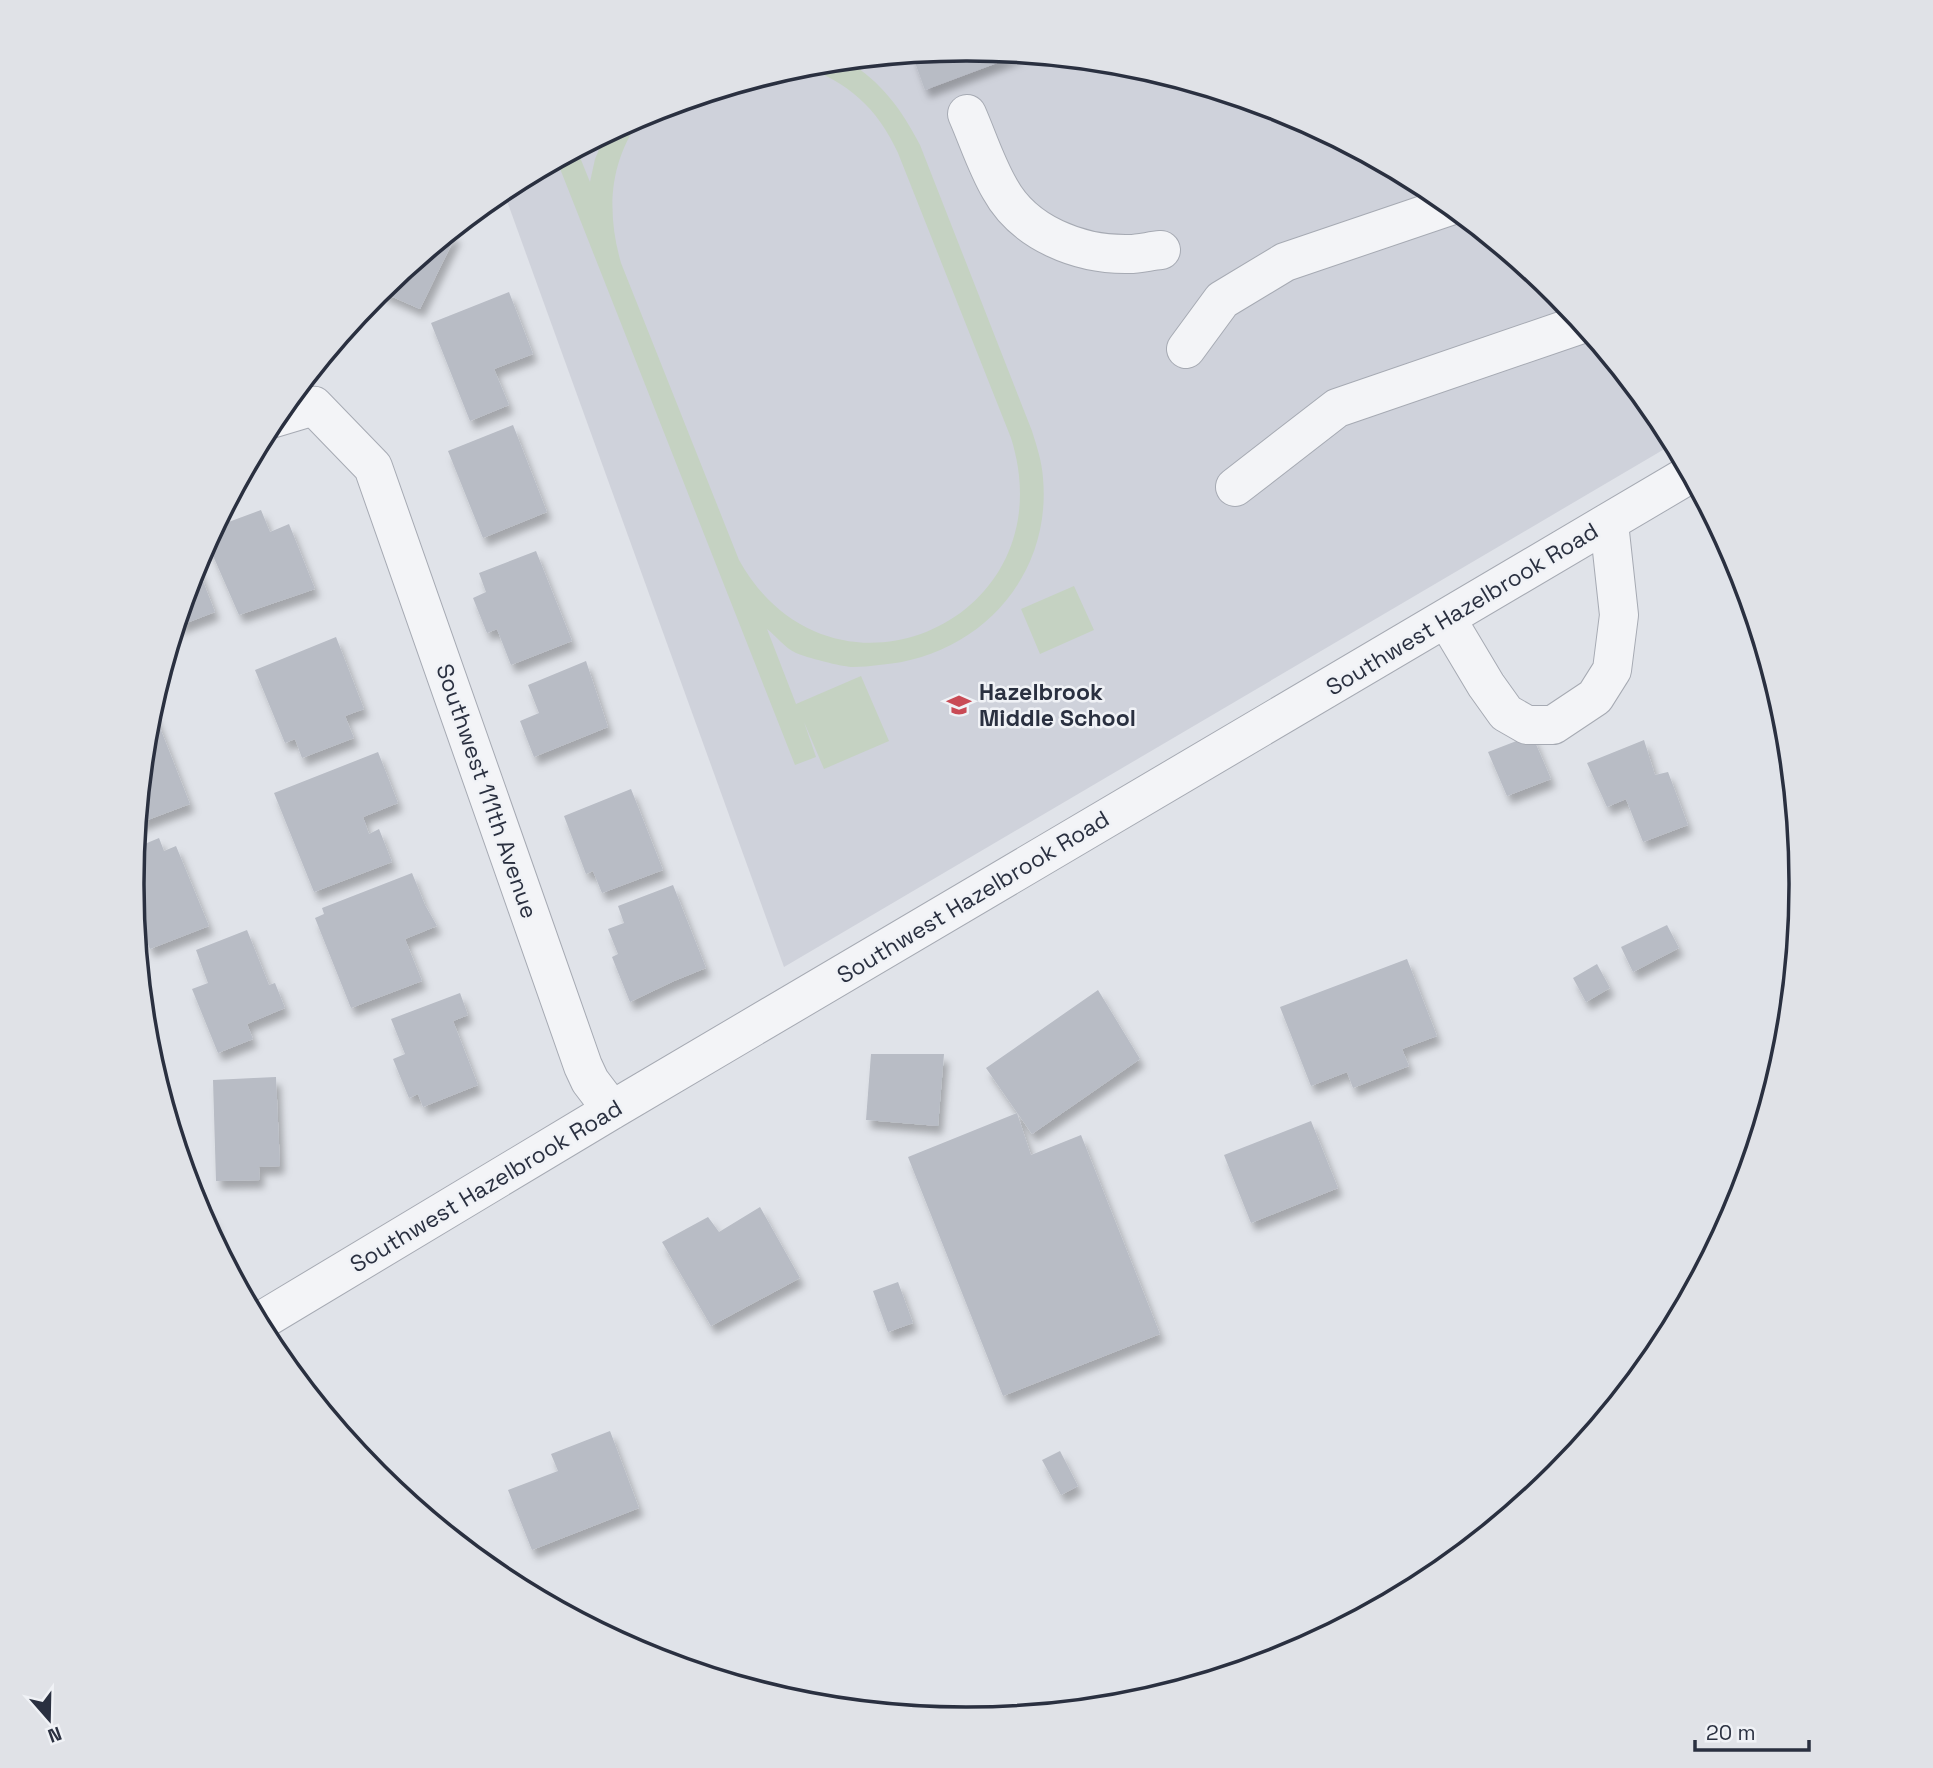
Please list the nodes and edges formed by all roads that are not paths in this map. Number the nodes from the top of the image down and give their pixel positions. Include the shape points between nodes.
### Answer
1 (967, 114) dead end
2 (1438, 210) edge
3 (1161, 250) dead end
4 (1571, 327) edge
5 (1186, 349) dead end
6 (293, 412) edge
7 (1682, 479) edge
8 (1235, 487) dead end
9 (1609, 523) junction
10 (1446, 618) junction
11 (612, 1110) junction
12 (267, 1317) edge

1 - 3 street via 1000,190 1041,232 1091,251 1128,254
2 - 5 street via 1285,262 1222,300
4 - 8 street via 1337,408
6 - 11 street, Southwest 111th Avenue via 314,406 373,467 583,1066
7 - 9 street, Southwest Hazelbrook Road
9 - 10 street, Southwest Hazelbrook Road
9 - 10 street via 1619,615 1612,670 1595,697 1553,725 1527,725 1506,713
10 - 11 street, Southwest Hazelbrook Road
11 - 12 street, Southwest Hazelbrook Road

